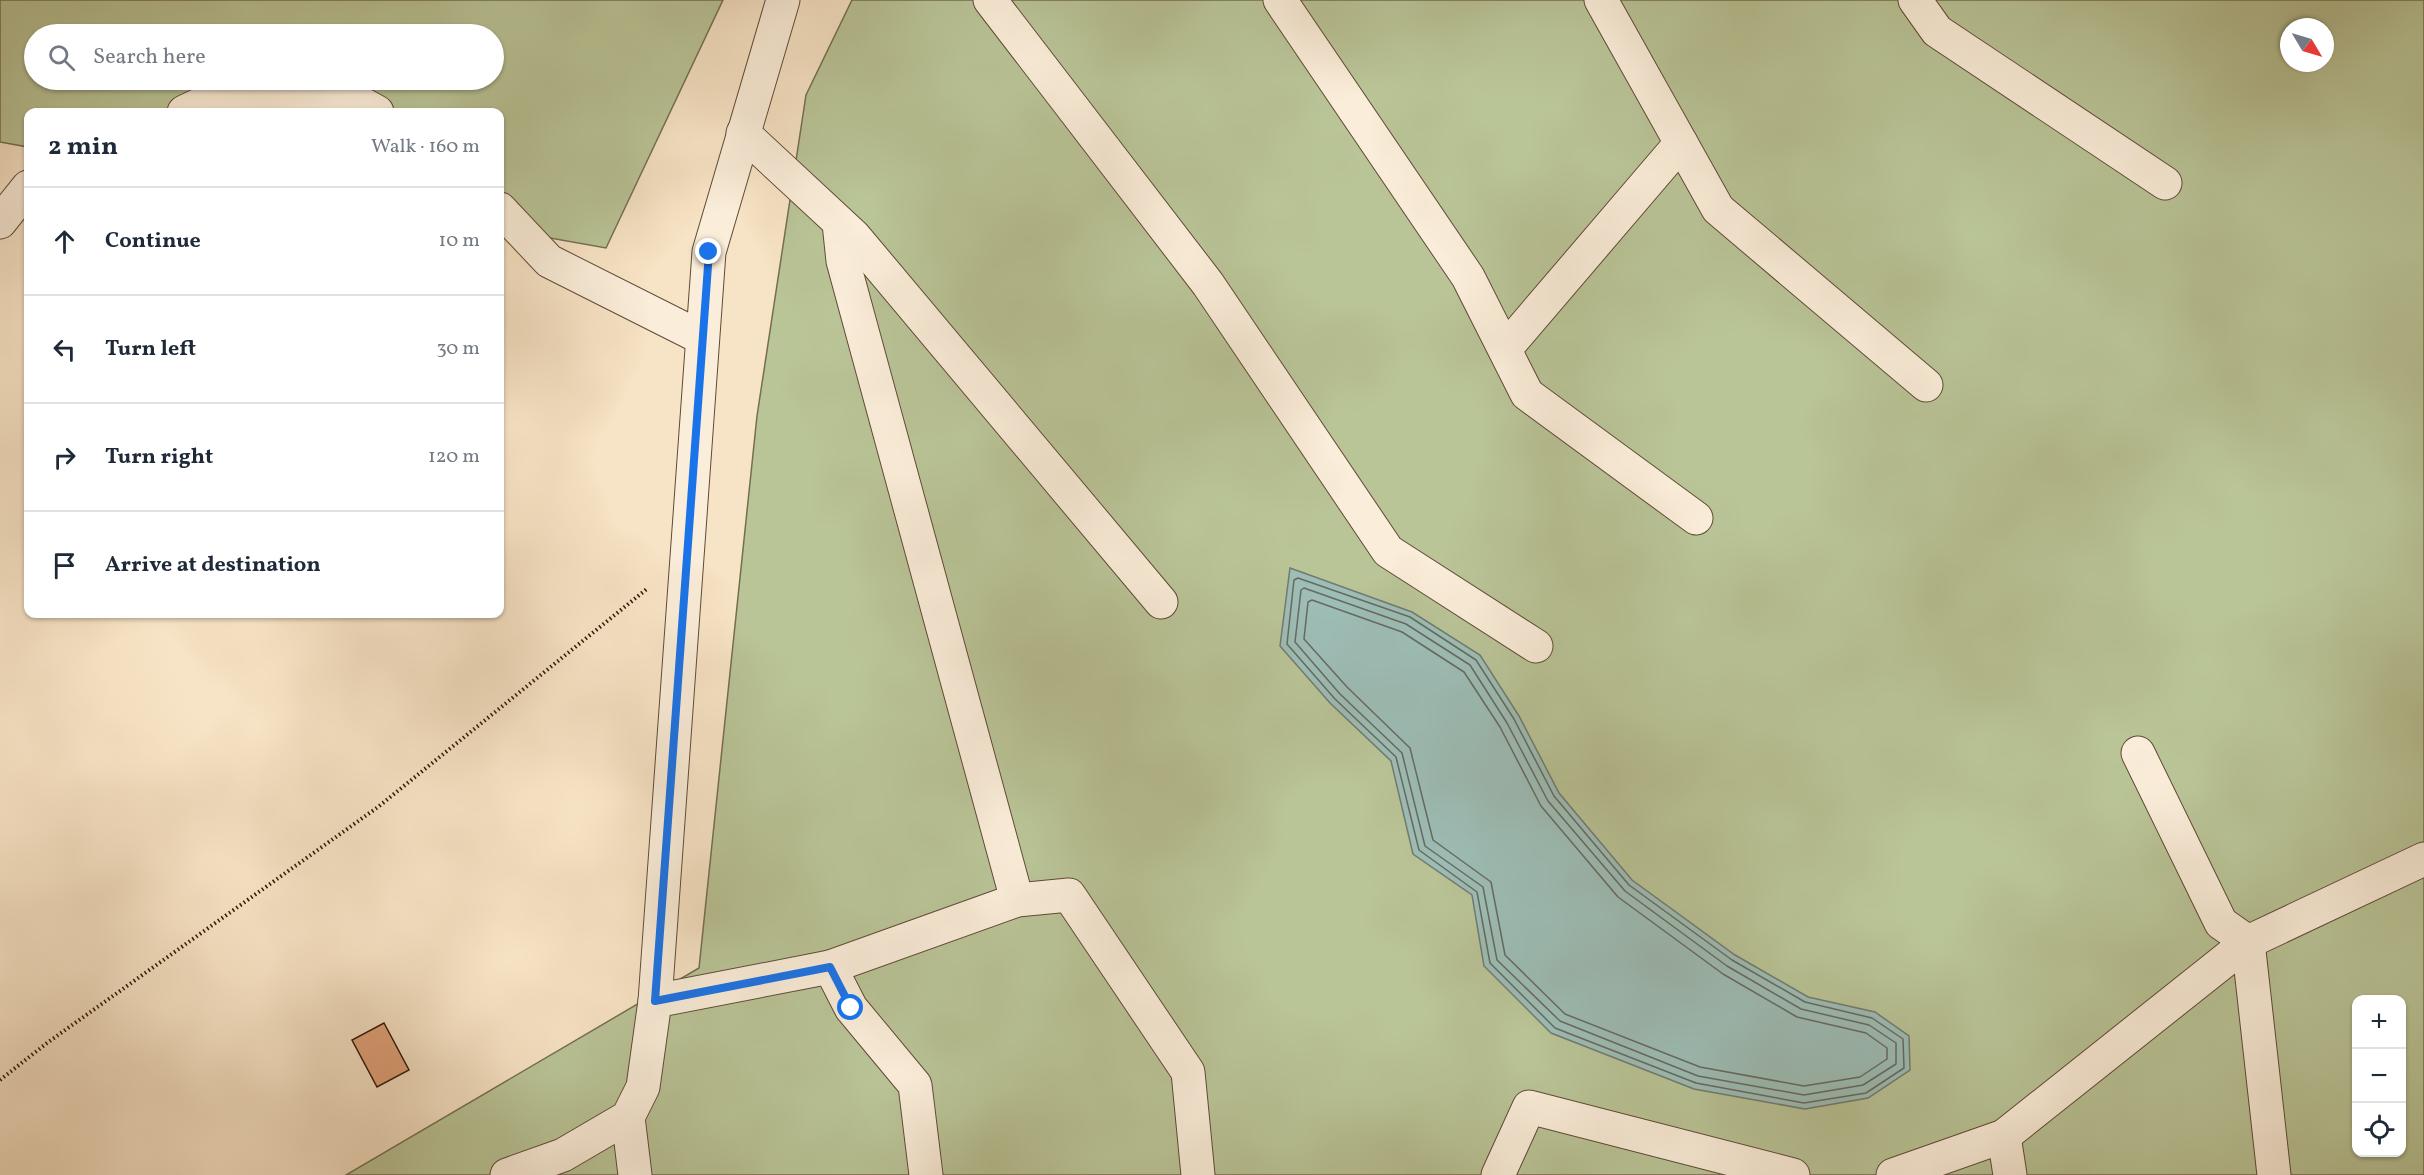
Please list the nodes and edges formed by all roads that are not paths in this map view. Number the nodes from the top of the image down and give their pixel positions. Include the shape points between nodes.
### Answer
1 (990, 0) edge
2 (1280, 0) edge
3 (1601, 0) edge
4 (1915, 0) edge
5 (779, 2) edge
6 (192, 108) edge
7 (370, 108) edge
8 (743, 133) junction
9 (1681, 143) junction
10 (2165, 183) dead end
11 (24, 192) edge
12 (504, 213) edge
13 (0, 222) edge
14 (839, 223) junction
15 (702, 338) junction
16 (1505, 349) junction
17 (1926, 385) dead end
18 (1696, 518) dead end
19 (1161, 602) dead end
20 (1536, 646) dead end
21 (2138, 753) dead end
22 (2424, 859) edge
23 (1017, 900) junction
24 (2248, 942) junction
25 (830, 967) junction
26 (655, 1001) junction
27 (628, 1117) junction
28 (2004, 1136) junction
29 (1783, 1173) edge
30 (507, 1175) edge
31 (635, 1175) edge
32 (926, 1175) edge
33 (1198, 1175) edge
34 (1498, 1175) edge
35 (1893, 1175) edge
36 (2010, 1175) edge
37 (2274, 1175) edge

1 - 20 street via 1208,284 1388,551
2 - 16 street via 1468,277
3 - 9 street
4 - 10 street via 1937,31
5 - 8 street
6 - 7 street via 224,93 359,102
8 - 14 street
8 - 15 street via 709,252
9 - 16 street
9 - 17 street via 1718,209
11 - 13 street
12 - 15 street via 549,261
14 - 19 street via 854,236
14 - 23 street via 843,261
15 - 26 street
16 - 18 street via 1527,394
21 - 24 street via 2221,923
22 - 24 street
23 - 25 street
23 - 33 street via 1069,895 1188,1072
24 - 28 street
24 - 37 street
25 - 26 street
25 - 32 street via 851,1008 915,1085
26 - 27 street via 643,1087
27 - 30 street via 563,1155
27 - 31 street
28 - 35 street
28 - 36 street
29 - 34 street via 1529,1107

